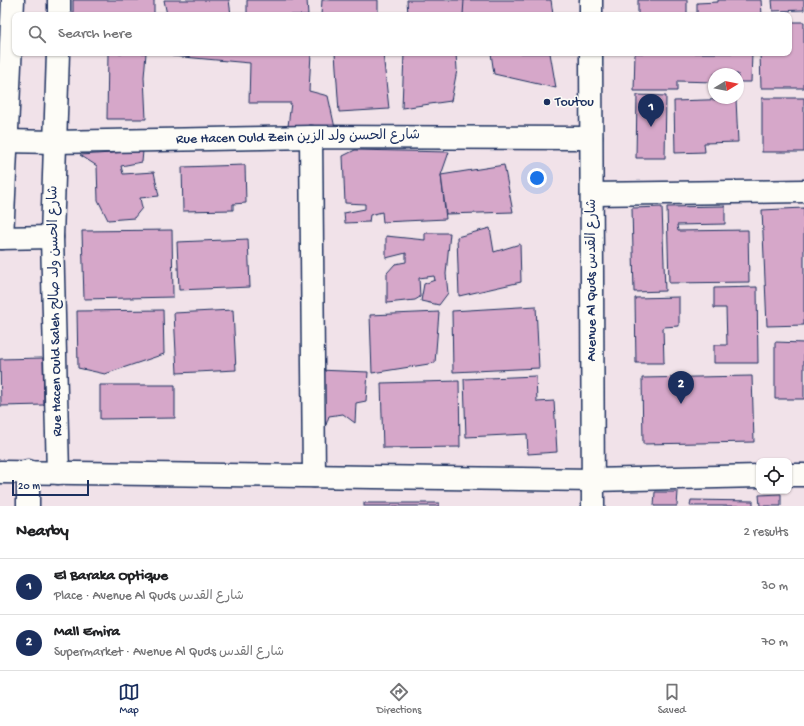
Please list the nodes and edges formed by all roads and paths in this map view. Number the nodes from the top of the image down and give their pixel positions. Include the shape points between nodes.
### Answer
1 (13, 0) edge
2 (59, 0) edge
3 (591, 0) edge
4 (12, 12) edge
5 (59, 12) edge
6 (591, 12) edge
7 (12, 18) edge
8 (58, 56) edge
9 (591, 56) edge
10 (311, 137) junction
11 (591, 138) junction
12 (5, 141) junction
13 (55, 142) junction
14 (804, 191) edge
15 (592, 194) junction
16 (52, 237) junction
17 (1, 238) edge
18 (28, 471) junction
19 (0, 472) edge
20 (58, 473) junction
21 (804, 475) edge
22 (314, 476) junction
23 (756, 476) edge
24 (792, 476) edge
25 (593, 480) junction
26 (28, 506) edge
27 (594, 506) edge

1 - 4 street
2 - 5 street
3 - 6 street
7 - 12 street
8 - 13 street, Rue Hacen Ould Saleh شارع الحسن ولد صالح
9 - 11 street, Avenue Al Quds شارع القدس
10 - 11 street, Rue Hacen Ould Zein شارع الحسن ولد الزين
10 - 13 street, Rue Hacen Ould Zein شارع الحسن ولد الزين
10 - 22 street
11 - 15 street, Avenue Al Quds شارع القدس
12 - 13 street, Rue Hacen Ould Zein شارع الحسن ولد الزين
12 - 17 street
13 - 16 street, Rue Hacen Ould Saleh شارع الحسن ولد صالح
14 - 15 street
15 - 25 street, Avenue Al Quds شارع القدس
16 - 17 street
16 - 20 street, Rue Hacen Ould Saleh شارع الحسن ولد صالح
18 - 19 street
18 - 20 street
18 - 26 street
20 - 22 street
21 - 24 street
22 - 25 street
23 - 25 street
25 - 27 street, Avenue Al Quds شارع القدس

